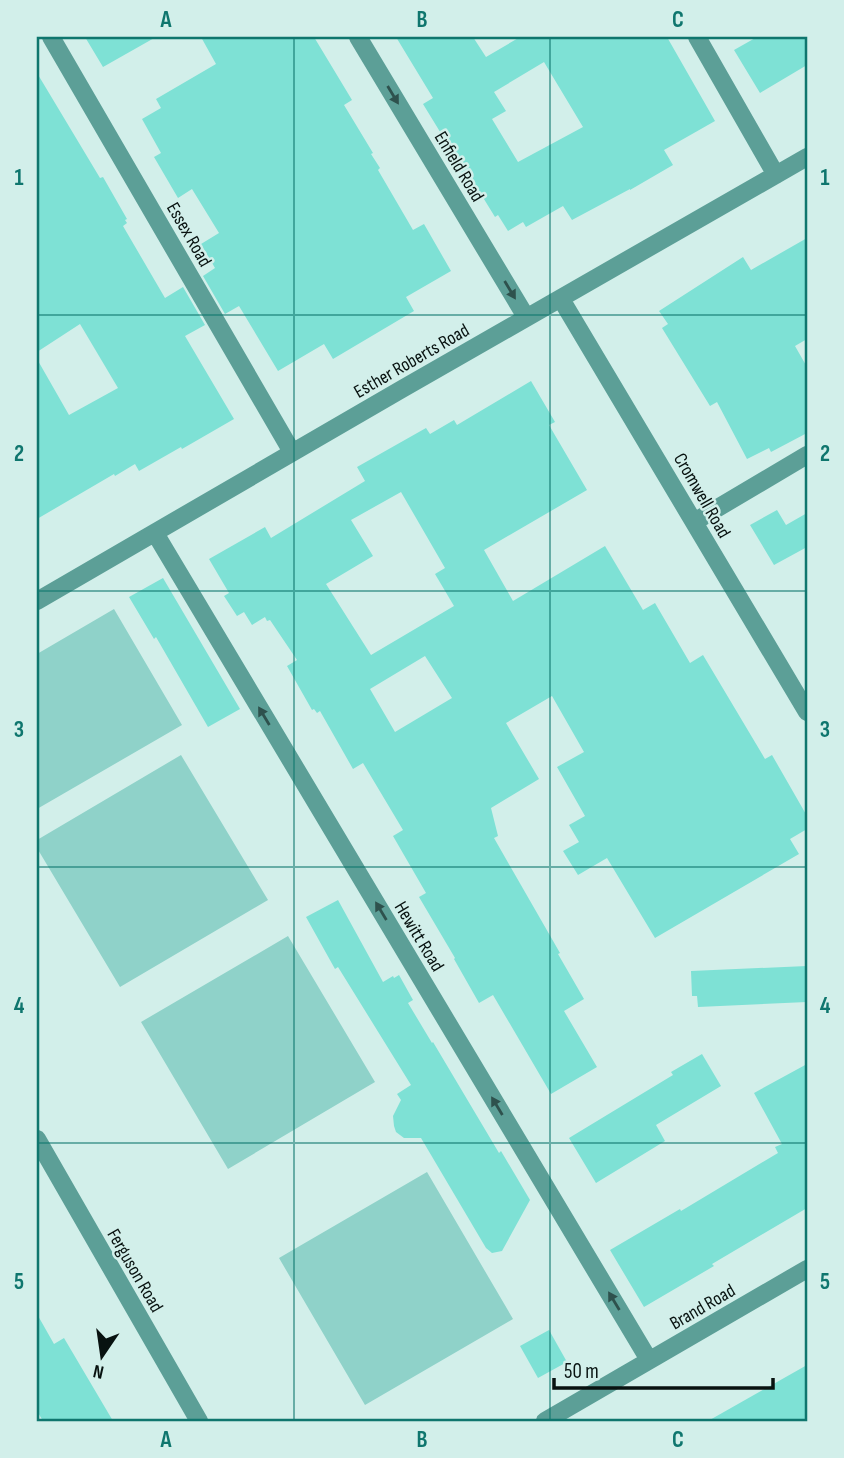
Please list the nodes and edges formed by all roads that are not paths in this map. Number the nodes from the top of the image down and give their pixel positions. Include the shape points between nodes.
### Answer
1 (51, 37) edge
2 (358, 37) edge
3 (697, 37) edge
4 (807, 157) edge
5 (776, 175) junction
6 (561, 299) junction
7 (526, 317) junction
8 (292, 452) junction
9 (807, 455) edge
10 (694, 522) junction
11 (155, 533) junction
12 (37, 601) edge
13 (807, 712) edge
14 (40, 1150) edge
15 (807, 1269) edge
16 (649, 1360) junction
17 (199, 1421) edge
18 (545, 1421) edge

1 - 8 street, Essex Road
2 -> 7 street, Enfield Road
3 - 5 street
4 - 5 street, Esther Roberts Road
5 - 6 street, Esther Roberts Road
6 - 7 street, Esther Roberts Road
6 - 10 street, Cromwell Road
7 - 8 street, Esther Roberts Road
8 - 11 street, Esther Roberts Road
9 - 10 street
10 - 13 street, Cromwell Road
11 - 12 street, Esther Roberts Road
16 -> 11 street, Hewitt Road
14 - 17 street, Ferguson Road
15 - 16 street, Brand Road
16 - 18 street, Brand Road

